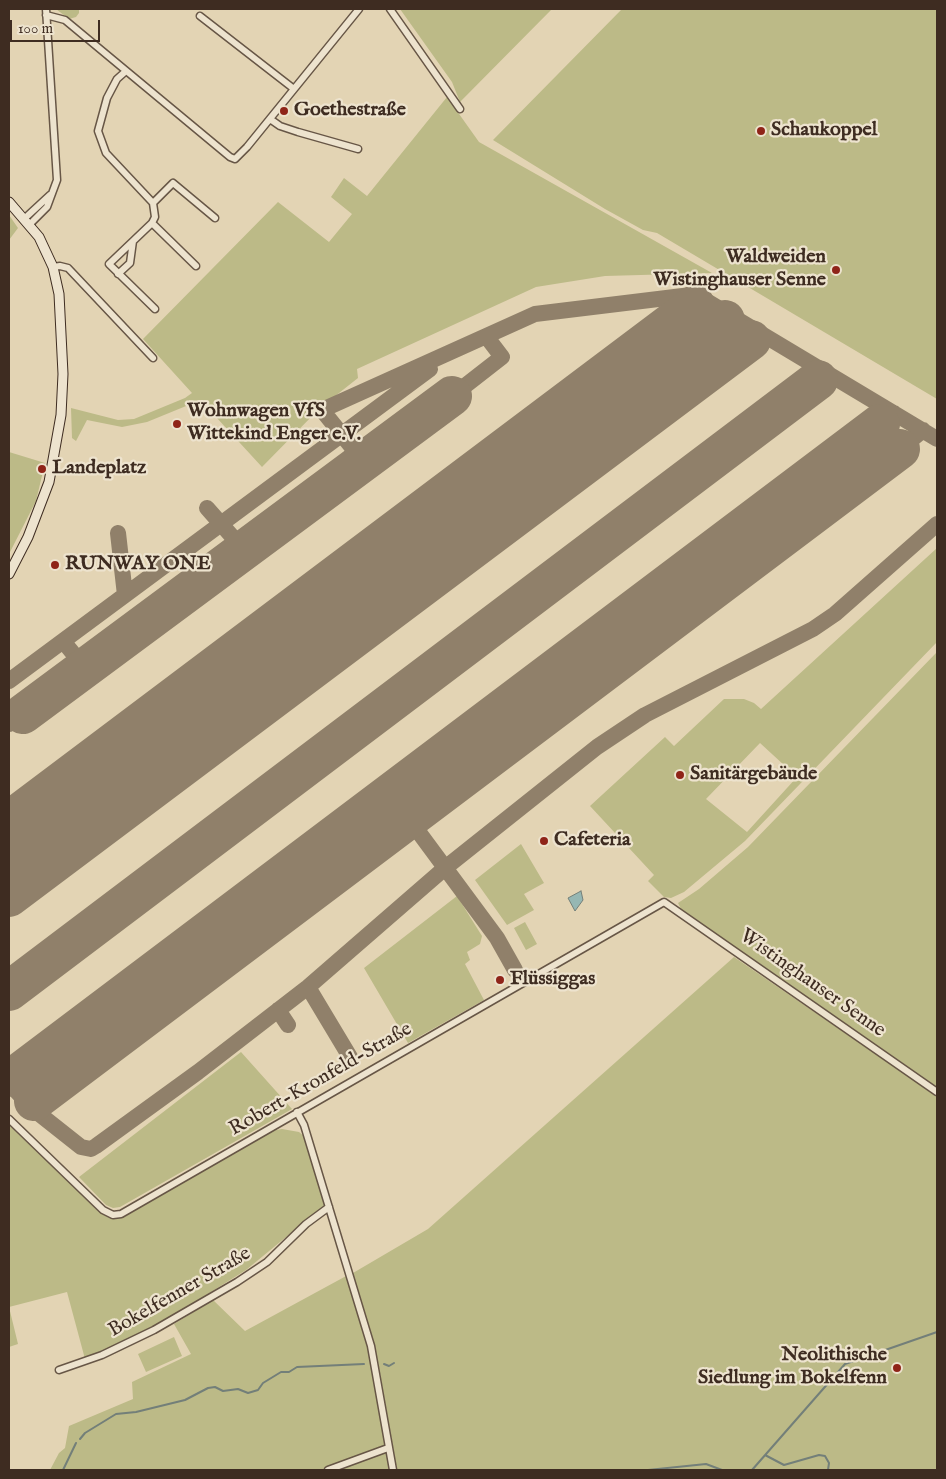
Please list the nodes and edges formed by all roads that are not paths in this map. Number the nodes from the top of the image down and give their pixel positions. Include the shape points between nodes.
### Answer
1 (359, 9) edge
2 (390, 9) edge
3 (46, 12) edge
4 (200, 16) dead end
5 (126, 71) junction
6 (294, 89) junction
7 (460, 109) dead end
8 (270, 119) junction
9 (358, 149) dead end
10 (9, 202) edge
11 (152, 203) junction
12 (215, 218) dead end
13 (27, 222) junction
14 (152, 223) junction
15 (133, 240) junction
16 (196, 266) dead end
17 (53, 268) junction
18 (118, 274) junction
19 (155, 309) dead end
20 (153, 358) dead end
21 (9, 574) edge
22 (667, 903) joint
23 (937, 1092) edge
24 (297, 1112) junction
25 (9, 1119) edge
26 (329, 1207) junction
27 (59, 1370) dead end
28 (388, 1448) junction
29 (328, 1470) edge
30 (393, 1470) edge

1 - 6 street
2 - 7 street
3 - 5 street via 66,20
3 - 13 street via 56,180 52,192
4 - 6 street
5 - 8 street via 235,159
5 - 11 street via 106,98 98,130 106,153
6 - 8 street
8 - 9 street via 280,126
10 - 13 street
11 - 12 street via 173,183
11 - 14 street via 155,217
13 - 17 street via 39,237
14 - 15 street
14 - 16 street
15 - 18 street via 130,263
15 - 18 street via 109,264
17 - 20 street via 68,268
17 - 21 street via 58,294 63,374 58,442 43,500
18 - 19 street
22 - 23 street, Wistinghauser Senne
22 - 24 street, Robert-Kronfeld-Straße via 663,902
24 - 25 street, Robert-Kronfeld-Straße via 117,1215 103,1210
24 - 26 street
26 - 27 street, Bokelfenner Straße via 306,1224 267,1262 237,1282 102,1356
26 - 28 street via 371,1346
28 - 29 street
28 - 30 street

